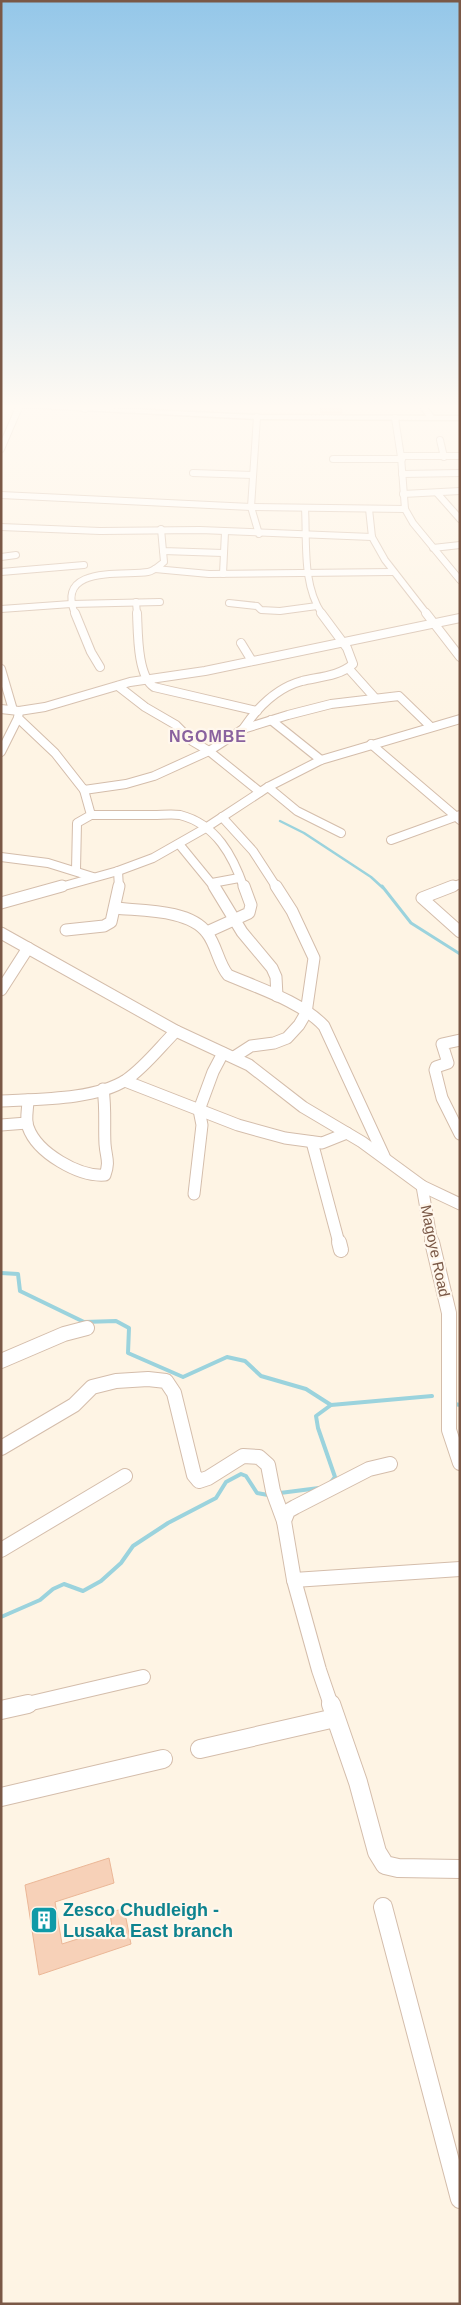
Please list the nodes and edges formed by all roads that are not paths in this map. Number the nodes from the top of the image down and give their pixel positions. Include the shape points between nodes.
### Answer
1 (405, 510) edge
2 (252, 511) edge
3 (305, 511) edge
4 (369, 511) edge
5 (1, 527) edge
6 (161, 530) junction
7 (225, 532) junction
8 (260, 534) junction
9 (307, 535) junction
10 (372, 537) junction
11 (460, 545) edge
12 (433, 548) junction
13 (163, 551) junction
14 (223, 553) junction
15 (16, 555) dead end
16 (1, 557) edge
17 (84, 565) dead end
18 (155, 569) junction
19 (1, 572) edge
20 (393, 572) junction
21 (223, 574) junction
22 (308, 574) junction
23 (460, 580) edge
24 (136, 602) junction
25 (160, 602) dead end
26 (229, 603) dead end
27 (71, 604) junction
28 (317, 606) junction
29 (1, 609) edge
30 (460, 618) edge
31 (432, 622) junction
32 (342, 642) junction
33 (240, 643) dead end
34 (460, 657) edge
35 (252, 661) junction
36 (100, 667) dead end
37 (349, 669) junction
38 (1, 670) edge
39 (146, 679) junction
40 (118, 686) junction
41 (375, 698) junction
42 (1, 710) edge
43 (257, 711) junction
44 (16, 713) junction
45 (460, 719) edge
46 (271, 720) junction
47 (430, 726) junction
48 (242, 728) junction
49 (371, 744) junction
50 (209, 751) junction
51 (1, 752) edge
52 (321, 760) junction
53 (264, 789) junction
54 (84, 790) junction
55 (92, 815) junction
56 (222, 817) junction
57 (458, 817) edge
58 (204, 828) junction
59 (341, 833) dead end
60 (391, 840) dead end
61 (179, 844) junction
62 (1, 856) edge
63 (76, 870) junction
64 (118, 871) junction
65 (93, 877) junction
66 (239, 878) junction
67 (212, 883) junction
68 (460, 884) edge
69 (1, 903) edge
70 (115, 908) junction
71 (234, 918) junction
72 (66, 930) dead end
73 (459, 930) edge
74 (207, 932) junction
75 (1, 933) edge
76 (28, 948) junction
77 (1, 990) edge
78 (277, 996) junction
79 (306, 1013) junction
80 (176, 1031) junction
81 (460, 1040) edge
82 (228, 1055) junction
83 (126, 1081) junction
84 (103, 1089) junction
85 (28, 1100) junction
86 (1, 1101) edge
87 (199, 1110) junction
88 (27, 1123) junction
89 (1, 1125) edge
90 (347, 1133) junction
91 (460, 1134) edge
92 (312, 1142) junction
93 (385, 1158) junction
94 (422, 1186) junction
95 (194, 1194) dead end
96 (460, 1204) edge
97 (342, 1250) dead end
98 (86, 1328) dead end
99 (1, 1361) edge
100 (1, 1448) edge
101 (460, 1463) edge
102 (390, 1464) dead end
103 (125, 1476) dead end
104 (284, 1521) junction
105 (1, 1550) edge
106 (460, 1569) edge
107 (294, 1580) junction
108 (143, 1677) dead end
109 (1, 1710) edge
110 (335, 1718) junction
111 (200, 1749) dead end
112 (163, 1759) dead end
113 (1, 1797) edge
114 (460, 1869) edge
115 (383, 1907) dead end
116 (460, 2199) edge

1 - 12 street
2 - 8 street
3 - 9 street
4 - 10 street
5 - 6 street
6 - 7 street
6 - 13 street
7 - 8 street
7 - 14 street
8 - 9 street
9 - 10 street
9 - 22 street
10 - 20 street
11 - 12 street
12 - 23 street
13 - 14 street
13 - 18 street via 164,562
14 - 21 street
15 - 16 street
17 - 19 street
18 - 21 street
18 - 27 street via 90,576 75,587
20 - 22 street
20 - 31 street
21 - 22 street
22 - 28 street
24 - 25 street
24 - 27 street
24 - 39 street
26 - 28 street via 257,606 267,611
27 - 29 street
27 - 36 street
28 - 32 street
30 - 31 street
31 - 32 street
31 - 34 street
32 - 35 street
32 - 37 street via 353,660
33 - 35 street
35 - 39 street
37 - 41 street
37 - 43 street via 295,683 272,696
38 - 44 street
39 - 40 street
39 - 43 street via 154,687
40 - 44 street
40 - 50 street
41 - 46 street via 331,704
41 - 47 street via 401,696
42 - 44 street
43 - 48 street
44 - 51 street via 11,735
44 - 54 street via 55,753
45 - 47 street
46 - 48 street
46 - 52 street
47 - 49 street
48 - 50 street
49 - 52 street
49 - 57 street
50 - 53 street
50 - 54 street via 154,776
52 - 53 street
53 - 56 street
53 - 59 street via 318,824
54 - 55 street
55 - 58 street via 179,815
55 - 63 street via 77,823
56 - 58 street
56 - 79 street via 253,851 309,943 314,958
57 - 60 street
58 - 61 street
58 - 66 street via 230,852
61 - 64 street
61 - 67 street
62 - 63 street via 31,859
63 - 65 street
64 - 65 street
64 - 70 street via 119,891
65 - 69 street
66 - 67 street
66 - 71 street via 251,906 248,913
67 - 71 street
68 - 73 street via 422,898
70 - 72 street via 108,924
70 - 74 street via 184,918 194,921
71 - 74 street
71 - 78 street via 272,968
74 - 78 street via 228,975
75 - 76 street
76 - 77 street
76 - 80 street
78 - 79 street
79 - 82 street via 287,1038
79 - 93 street via 316,1017 324,1026
80 - 82 street
80 - 83 street
81 - 91 street via 442,1044 448,1063 435,1070 442,1098
82 - 87 street via 213,1072
82 - 90 street via 257,1071 303,1107
83 - 84 street
83 - 87 street
84 - 85 street
84 - 88 street via 109,1164 105,1175 79,1172 39,1144
85 - 86 street
85 - 88 street
87 - 92 street via 238,1126
87 - 95 street via 202,1125
88 - 89 street
90 - 92 street via 322,1143
90 - 93 street
92 - 97 street
93 - 94 street
94 - 96 street
94 - 101 street, Magoye Road via 437,1271 449,1313 449,1430
98 - 99 street
100 - 104 street via 74,1405 92,1387 116,1381 166,1381 174,1393 194,1475 199,1481 243,1456 259,1457 268,1465
102 - 104 street via 369,1469 295,1507 288,1511
103 - 105 street
104 - 107 street
106 - 107 street
107 - 110 street
108 - 109 street
110 - 111 street
110 - 114 street via 358,1782 377,1852 384,1865
112 - 113 street
115 - 116 street

